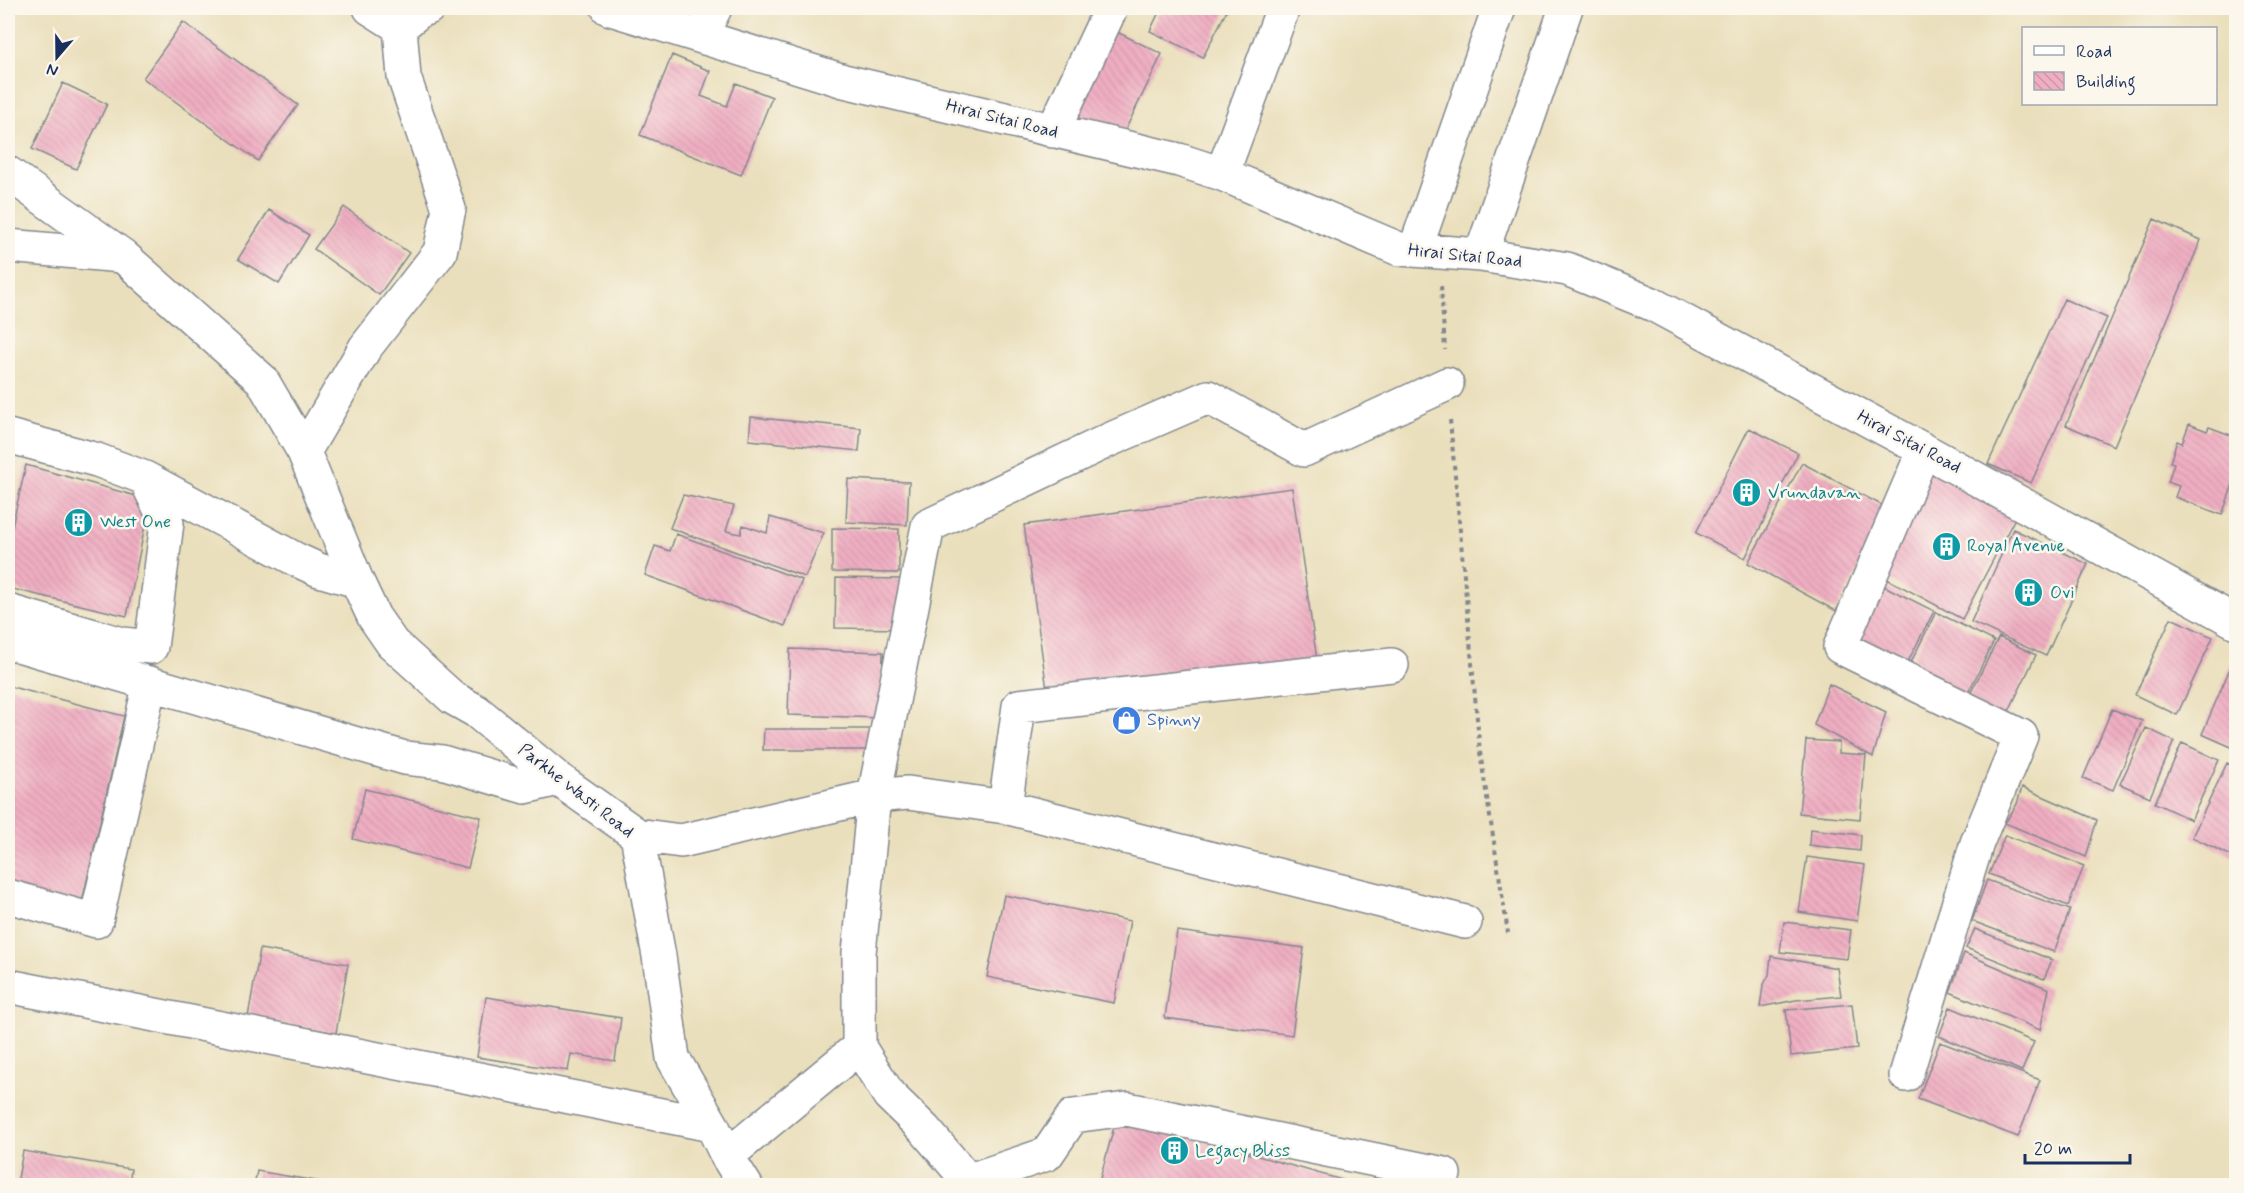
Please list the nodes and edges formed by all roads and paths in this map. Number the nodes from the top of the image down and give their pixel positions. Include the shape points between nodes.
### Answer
1 (370, 8) edge
2 (608, 8) edge
3 (1111, 8) edge
4 (1283, 8) edge
5 (1499, 8) edge
6 (1566, 8) edge
7 (416, 15) edge
8 (708, 22) edge
9 (1053, 131) junction
10 (8, 173) edge
11 (1222, 174) junction
12 (8, 246) edge
13 (1427, 251) junction
14 (1481, 255) junction
15 (123, 256) junction
16 (1447, 384) junction
17 (8, 436) edge
18 (1924, 450) junction
19 (304, 452) junction
20 (145, 478) junction
21 (357, 581) junction
22 (8, 611) edge
23 (2236, 622) edge
24 (8, 642) edge
25 (1392, 665) dead end
26 (150, 683) junction
27 (558, 779) junction
28 (874, 796) junction
29 (1005, 807) junction
30 (638, 835) junction
31 (8, 896) edge
32 (1465, 922) dead end
33 (1508, 933) dead end
34 (8, 986) edge
35 (859, 1047) junction
36 (1906, 1075) dead end
37 (712, 1125) junction
38 (727, 1156) junction
39 (1444, 1174) dead end
40 (972, 1183) edge
41 (746, 1185) edge

1 - 7 street
2 - 8 street, Hirai Sitai Road
3 - 9 street
4 - 11 street
5 - 13 street
6 - 14 street
7 - 19 street via 404,77 449,209 440,252 365,348
8 - 9 street, Hirai Sitai Road via 844,81
9 - 11 street, Hirai Sitai Road
10 - 15 street, Parkhe Wasti Road
11 - 13 street, Hirai Sitai Road via 1399,249
12 - 15 street
13 - 14 street, Hirai Sitai Road
13 - 16 path
14 - 18 street, Hirai Sitai Road via 1567,269 1652,304
15 - 19 street, Parkhe Wasti Road via 262,380
16 - 28 street via 1304,450 1208,397 928,526
16 - 33 path via 1480,752
17 - 20 street via 97,460
18 - 23 street, Hirai Sitai Road
18 - 36 street via 1840,647 2021,736 1977,843
19 - 21 street, Parkhe Wasti Road
20 - 21 street via 297,560
20 - 22 street via 167,523 152,647 122,644
21 - 27 street, Parkhe Wasti Road via 392,643 453,698 476,711
24 - 26 street
25 - 29 street via 1019,706
26 - 27 street via 405,758 442,762 525,788
26 - 31 street via 96,921
27 - 30 street, Parkhe Wasti Road
28 - 29 street via 908,793
28 - 30 street via 681,841
28 - 35 street via 859,953
29 - 32 street
30 - 37 street, Parkhe Wasti Road via 673,1058
34 - 37 street
35 - 38 street
35 - 40 street via 889,1095
37 - 38 street, Parkhe Wasti Road
38 - 41 street, Parkhe Wasti Road
39 - 40 street via 1127,1109 1073,1116 1047,1154

